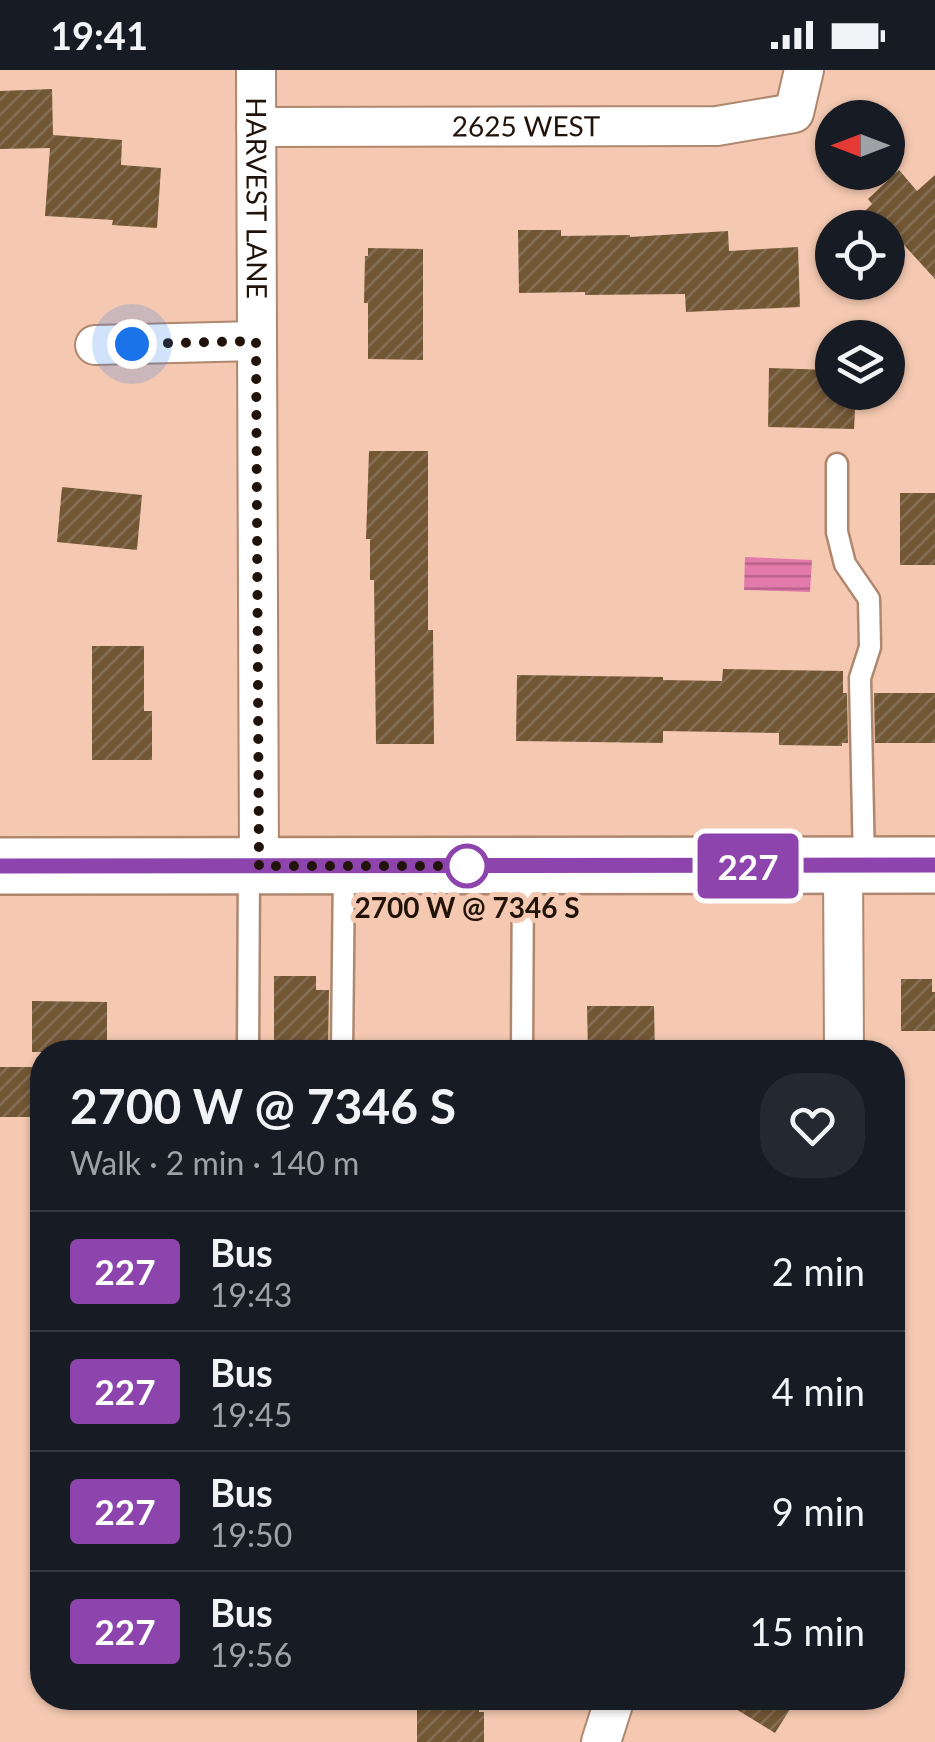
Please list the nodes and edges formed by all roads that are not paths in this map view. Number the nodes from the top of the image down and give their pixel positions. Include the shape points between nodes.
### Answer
1 (256, 70) edge
2 (804, 70) edge
3 (256, 127) junction
4 (256, 341) junction
5 (95, 345) dead end
6 (837, 464) dead end
7 (854, 865) junction
8 (935, 865) edge
9 (0, 866) edge
10 (254, 866) junction
11 (344, 866) junction
12 (523, 866) junction
13 (248, 1040) edge
14 (342, 1040) edge
15 (522, 1040) edge
16 (845, 1040) edge
17 (611, 1710) edge
18 (601, 1742) edge

1 - 3 street, HARVEST LANE
2 - 3 street, 2625 WEST via 794,113 717,126
3 - 4 street, HARVEST LANE
4 - 5 street
4 - 10 street, HARVEST LANE
6 - 7 lane via 844,564 869,600
7 - 8 main road
7 - 12 main road
7 - 16 street
9 - 10 main road
10 - 11 main road
10 - 13 lane
11 - 12 main road
11 - 14 lane
12 - 15 lane
17 - 18 street

